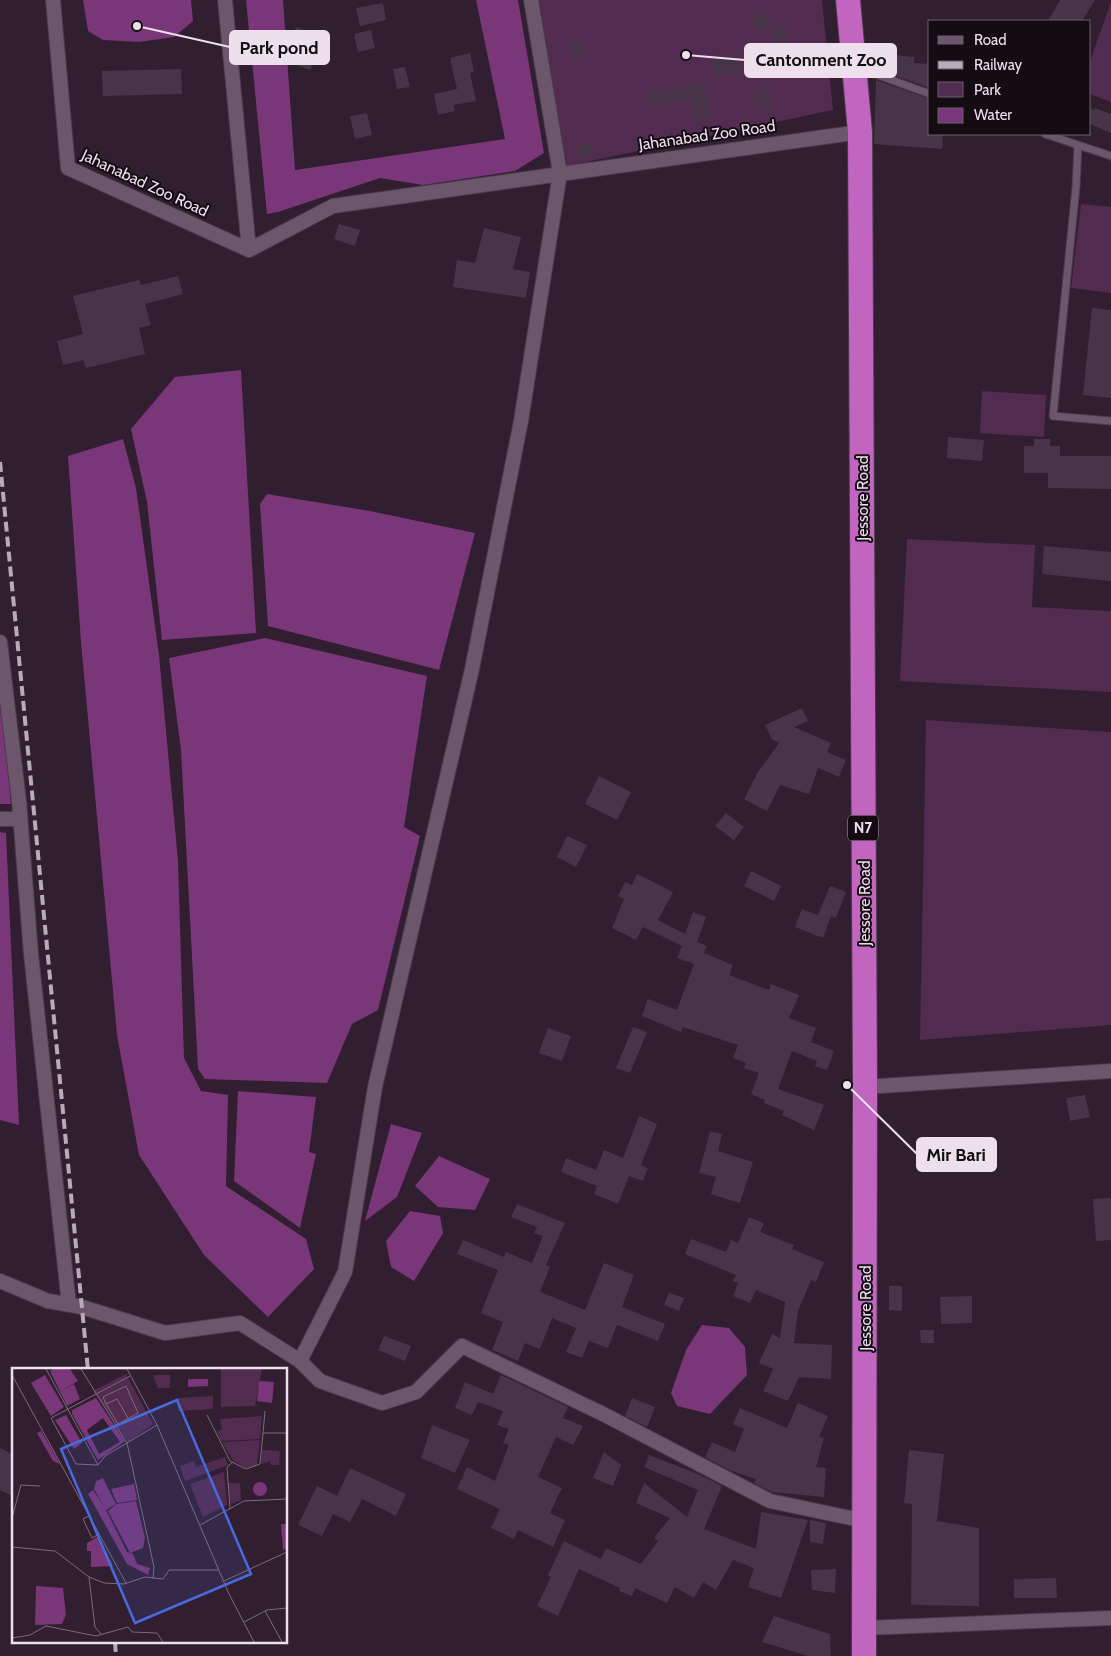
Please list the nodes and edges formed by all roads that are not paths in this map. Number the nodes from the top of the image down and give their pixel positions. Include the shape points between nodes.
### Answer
1 (53, 0) edge
2 (224, 0) edge
3 (531, 0) edge
4 (848, 0) edge
5 (854, 66) junction
6 (928, 93) edge
7 (860, 132) junction
8 (1048, 135) edge
9 (1078, 145) junction
10 (1111, 156) edge
11 (560, 173) junction
12 (250, 250) junction
13 (1111, 421) edge
14 (0, 642) edge
15 (20, 818) junction
16 (0, 819) edge
17 (1111, 1071) edge
18 (865, 1087) junction
19 (0, 1280) edge
20 (69, 1305) junction
21 (300, 1361) junction
22 (865, 1521) junction
23 (1111, 1618) edge
24 (865, 1628) junction
25 (864, 1656) edge

1 - 12 street, Jahanabad Zoo Road via 68,168
2 - 12 street
3 - 11 street
4 - 5 highway, Jessore Road / N7
5 - 6 lane
5 - 7 highway, Jessore Road / N7
7 - 11 street, Jahanabad Zoo Road
7 - 18 highway, Jessore Road / N7
8 - 9 lane
9 - 10 lane
9 - 13 lane via 1054,416
11 - 12 street, Jahanabad Zoo Road via 333,206
11 - 21 street via 521,421 421,899 375,1087 345,1272
14 - 15 street
15 - 16 street
15 - 20 street via 31,954
17 - 18 street
18 - 22 highway, Jessore Road / N7
19 - 20 street via 48,1302
20 - 21 street via 165,1333 240,1323
21 - 22 street via 320,1381 382,1403 416,1392 462,1346 604,1414 770,1502
22 - 24 highway, Jessore Road / N7
23 - 24 street
24 - 25 highway, Jessore Road / N7

